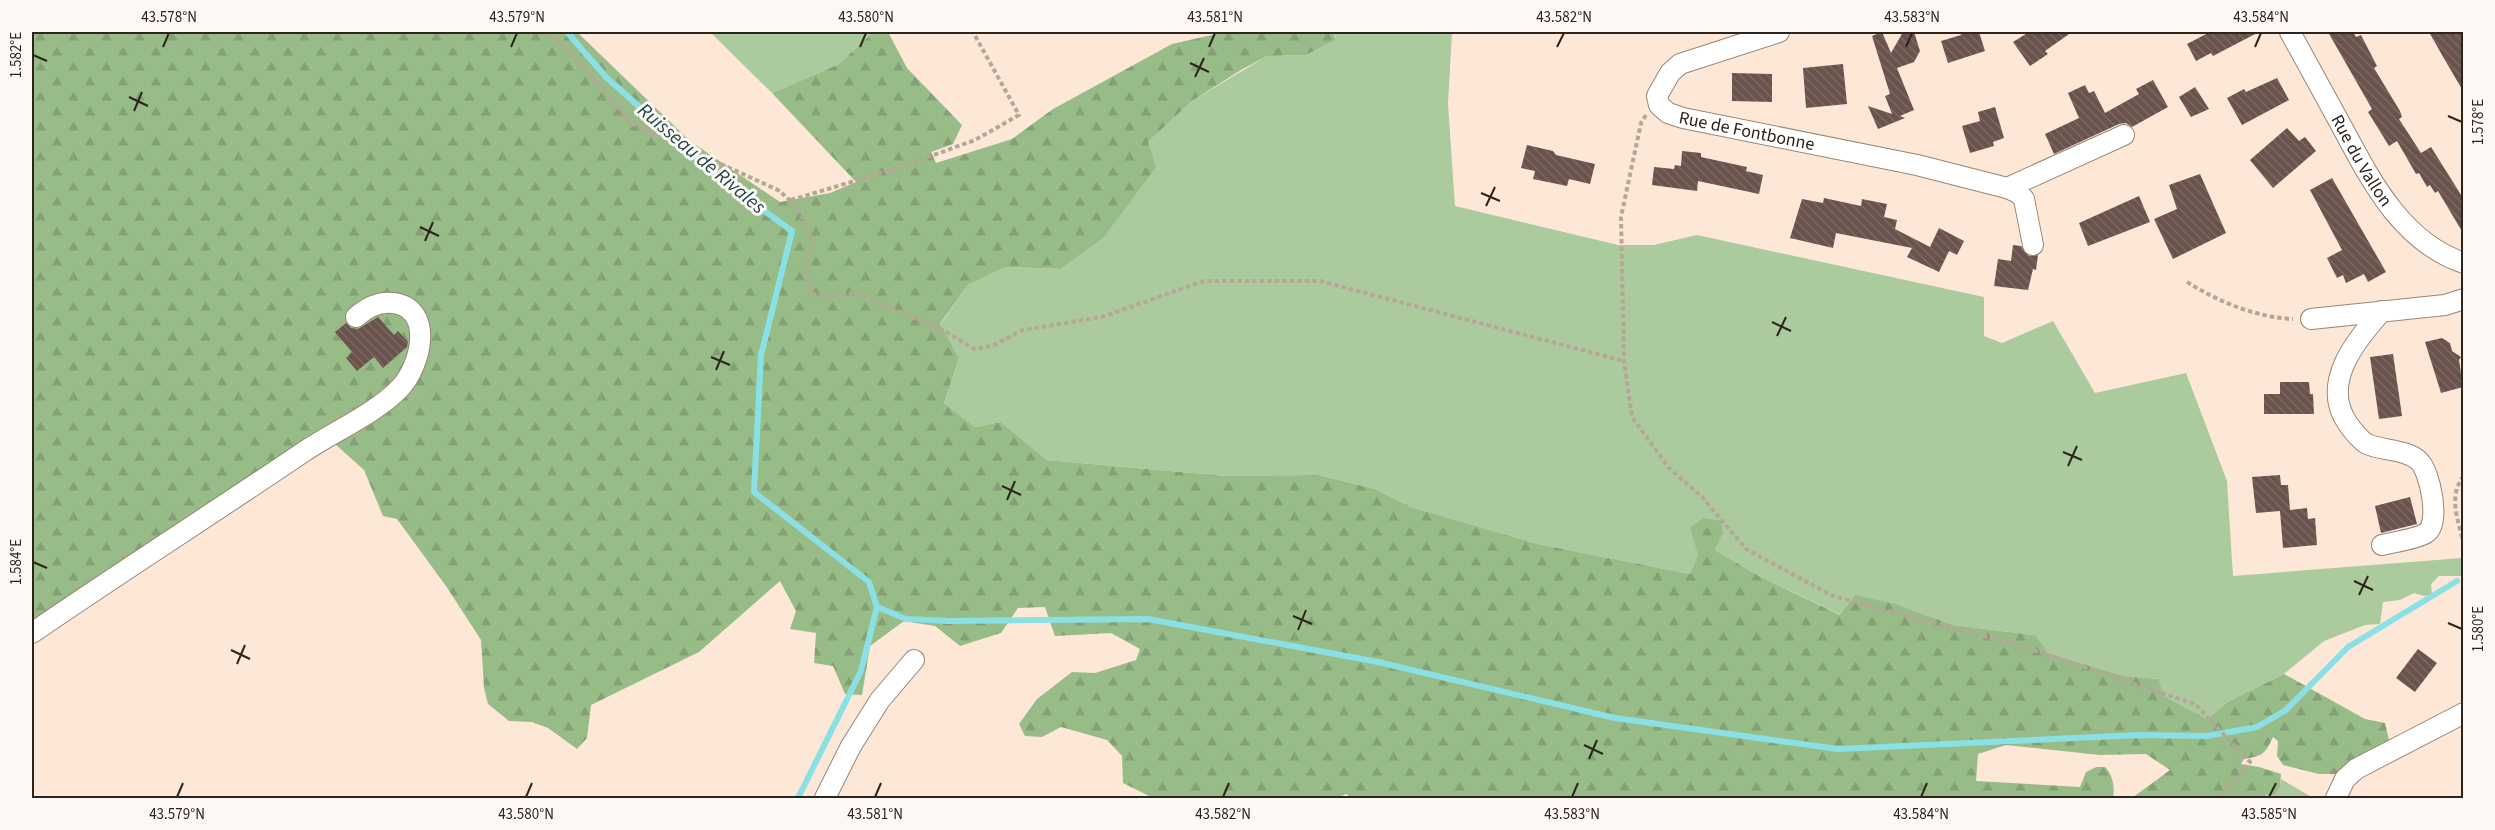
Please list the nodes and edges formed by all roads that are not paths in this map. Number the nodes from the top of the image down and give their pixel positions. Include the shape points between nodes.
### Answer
1 (1779, 32) edge
2 (2290, 32) edge
3 (2124, 135) dead end
4 (2007, 188) junction
5 (2033, 245) dead end
6 (2463, 263) edge
7 (2463, 299) edge
8 (2382, 311) junction
9 (356, 317) dead end
10 (2312, 319) road end
11 (2382, 545) dead end
12 (32, 633) edge
13 (914, 660) dead end
14 (2463, 713) edge
15 (825, 798) edge
16 (2336, 798) edge

1 - 4 street, Rue de Fontbonne via 1680,64 1657,96 1659,105 1683,118 1917,165
2 - 6 street, Rue du Vallon via 2365,171 2389,207 2410,231
3 - 4 street
4 - 5 street via 2024,199
7 - 8 street
8 - 10 street
8 - 11 street via 2360,335 2346,359 2339,377 2338,399 2343,417 2366,443 2417,459 2423,466 2434,519 2426,534
9 - 12 street via 364,309 390,302 402,304 417,318 420,349 402,386
13 - 15 street via 880,699
14 - 16 street via 2356,769 2345,779

